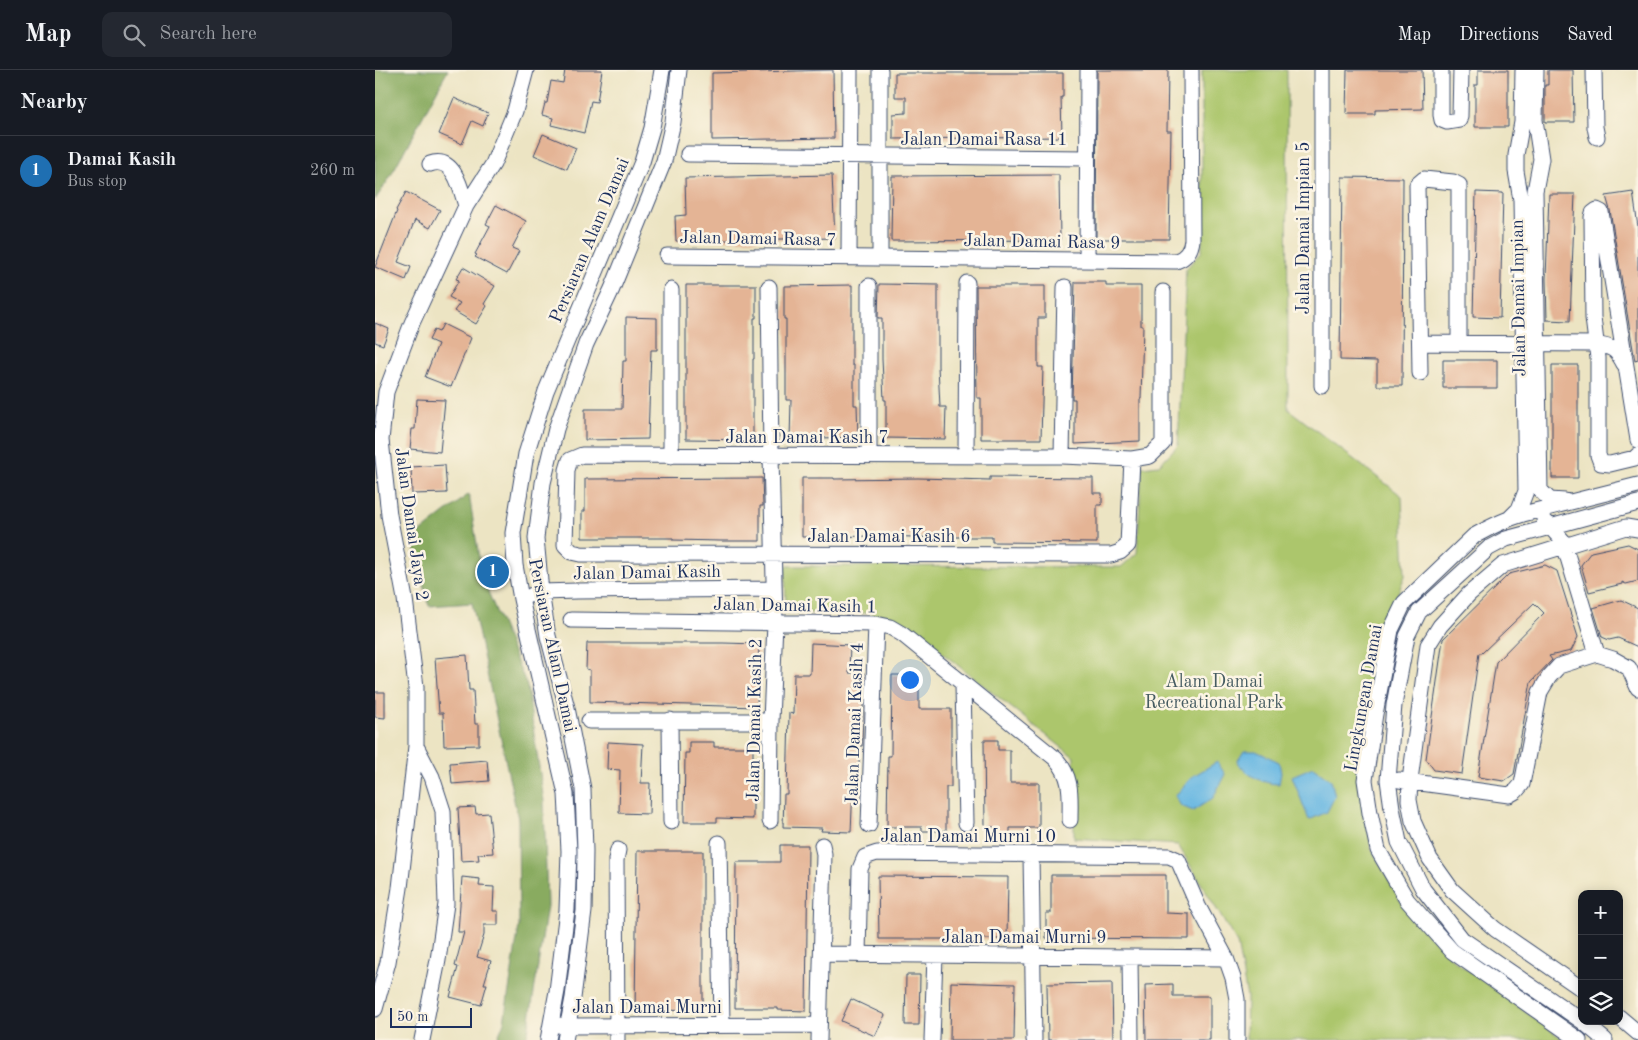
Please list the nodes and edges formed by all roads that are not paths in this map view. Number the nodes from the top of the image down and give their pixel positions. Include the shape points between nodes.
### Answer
1 (527, 70) edge
2 (662, 70) edge
3 (679, 70) edge
4 (850, 70) edge
5 (880, 70) edge
6 (1087, 70) edge
7 (1191, 70) edge
8 (1322, 70) edge
9 (1441, 70) edge
10 (1461, 70) edge
11 (1523, 70) edge
12 (1536, 70) edge
13 (1594, 70) edge
14 (1597, 137) dead end
15 (688, 154) dead end
16 (850, 157) junction
17 (880, 157) junction
18 (1087, 158) junction
19 (430, 164) dead end
20 (466, 206) junction
21 (667, 256) dead end
22 (849, 258) junction
23 (880, 258) junction
24 (1087, 260) junction
25 (967, 283) dead end
26 (869, 286) dead end
27 (769, 287) dead end
28 (1065, 287) dead end
29 (671, 290) dead end
30 (1163, 292) dead end
31 (1617, 314) junction
32 (1420, 343) junction
33 (1459, 343) junction
34 (1530, 344) junction
35 (1595, 344) junction
36 (1626, 367) junction
37 (1420, 374) dead end
38 (1322, 386) dead end
39 (1638, 440) edge
40 (1638, 454) edge
41 (869, 455) junction
42 (671, 456) junction
43 (771, 456) junction
44 (966, 456) junction
45 (1062, 456) junction
46 (1131, 459) junction
47 (1638, 485) edge
48 (1571, 502) junction
49 (1638, 503) edge
50 (1535, 511) junction
51 (1510, 518) junction
52 (1550, 526) junction
53 (1638, 529) edge
54 (565, 545) joint
55 (1565, 546) junction
56 (773, 555) junction
57 (774, 589) junction
58 (541, 592) junction
59 (521, 599) junction
60 (571, 620) dead end
61 (775, 622) junction
62 (876, 624) junction
63 (1597, 654) junction
64 (963, 685) junction
65 (1638, 688) edge
66 (669, 720) junction
67 (589, 721) dead end
68 (771, 721) junction
69 (416, 746) junction
70 (1388, 780) junction
71 (1410, 780) junction
72 (1070, 820) dead end
73 (770, 821) dead end
74 (671, 822) dead end
75 (965, 823) dead end
76 (869, 825) dead end
77 (719, 843) dead end
78 (822, 845) dead end
79 (618, 850) dead end
80 (1031, 855) junction
81 (822, 954) junction
82 (858, 954) junction
83 (935, 956) junction
84 (1033, 956) junction
85 (1130, 957) junction
86 (1225, 958) junction
87 (1578, 986) edge
88 (375, 1009) edge
89 (1578, 1018) edge
90 (1623, 1020) edge
91 (552, 1024) junction
92 (722, 1025) junction
93 (742, 1025) junction
94 (1587, 1025) edge
95 (819, 1032) edge
96 (567, 1033) edge
97 (617, 1033) edge
98 (1638, 1033) edge
99 (422, 1040) edge
100 (548, 1040) edge
101 (760, 1040) edge
102 (932, 1040) edge
103 (1034, 1040) edge
104 (1131, 1040) edge
105 (1237, 1040) edge
106 (1579, 1040) edge
107 (1605, 1040) edge

1 - 20 street, Jalan Damai Jaya 2 via 515,111 493,164
2 - 59 street, Persiaran Alam Damai via 652,128 642,162 546,391 526,454 513,533
3 - 58 street, Persiaran Alam Damai via 673,122 664,161 586,344 556,429 543,483 536,538
4 - 16 street
5 - 17 street
6 - 18 street
7 - 24 street, Jalan Damai Rasa 9 via 1192,240 1187,254 1176,261
8 - 38 street, Jalan Damai Impian 5
9 - 10 street via 1441,115 1447,122 1459,120
11 - 34 street, Jalan Damai Impian via 1522,122 1516,171 1521,200
12 - 34 street, Jalan Damai Impian via 1535,120 1541,158 1535,191
13 - 14 street
15 - 16 street, Jalan Damai Rasa 11
16 - 17 street, Jalan Damai Rasa 11
16 - 22 street
17 - 18 street, Jalan Damai Rasa 11
17 - 23 street
18 - 24 street
19 - 20 street via 443,162 448,165 461,187
20 - 69 street, Jalan Damai Jaya 2 via 411,323 386,392 381,440 389,515 405,600 416,687
21 - 22 street, Jalan Damai Rasa 7
22 - 23 street, Jalan Damai Rasa 7
23 - 24 street, Jalan Damai Rasa 9
25 - 44 street
26 - 41 street
27 - 43 street, Jalan Damai Kasih 2
28 - 45 street
29 - 42 street
30 - 46 street, Jalan Damai Kasih 7 via 1163,444 1150,456
31 - 35 street via 1613,334
31 - 35 street via 1601,212 1597,210 1592,217
31 - 36 street
32 - 33 street
32 - 33 street via 1417,185 1424,179 1459,185
32 - 37 street
33 - 34 street
34 - 35 street
34 - 48 street, Jalan Damai Impian via 1540,490 1550,500
34 - 51 street, Jalan Damai Impian via 1526,491 1519,509
35 - 36 street via 1617,351
35 - 40 street via 1598,358 1598,455 1601,463 1635,458
36 - 39 street
41 - 43 street, Jalan Damai Kasih 7
41 - 44 street, Jalan Damai Kasih 7
42 - 43 street, Jalan Damai Kasih 7
42 - 54 street, Jalan Damai Kasih 7 via 582,455 570,460
43 - 56 street, Jalan Damai Kasih 2
44 - 45 street, Jalan Damai Kasih 7
45 - 46 street, Jalan Damai Kasih 7
46 - 56 street, Jalan Damai Kasih 6 via 1128,545 1111,555
47 - 48 street, Lingkungan Damai
48 - 50 street, Lingkungan Damai
49 - 52 street, Lingkungan Damai
50 - 51 street, Lingkungan Damai
50 - 52 street
51 - 106 street, Lingkungan Damai via 1474,536 1404,603 1391,630 1365,780 1378,850 1407,900 1452,951
52 - 55 street
52 - 70 street, Lingkungan Damai via 1489,548 1419,612 1407,636 1394,705
53 - 55 street via 1626,527
54 - 56 street, Jalan Damai Kasih 6 via 572,552 581,554
55 - 63 street
55 - 71 street via 1503,565 1469,594 1440,626 1428,645
56 - 57 street, Jalan Damai Kasih 2
57 - 58 street, Jalan Damai Kasih
57 - 61 street, Jalan Damai Kasih 2
58 - 59 street, Jalan Damai Kasih
58 - 96 street, Persiaran Alam Damai via 583,789 584,911
59 - 91 street, Persiaran Alam Damai via 566,794 569,851 567,910
60 - 61 street, Jalan Damai Kasih 1
61 - 62 street, Jalan Damai Kasih 1
61 - 68 street, Jalan Damai Kasih 2
62 - 64 street, Jalan Damai Kasih 1 via 901,634
62 - 76 street, Jalan Damai Kasih 4
63 - 65 street via 1629,668
63 - 71 street via 1559,666 1540,692 1522,784 1516,791 1509,795
64 - 72 street, Jalan Damai Kasih 1 via 1065,769 1070,792
64 - 75 street
66 - 67 street
66 - 68 street
66 - 74 street
68 - 73 street, Jalan Damai Kasih 2
69 - 88 street, Jalan Damai Jaya 2 via 400,888 388,962
69 - 99 street via 432,777 443,811 446,904 439,960
70 - 71 street
70 - 89 street, Lingkungan Damai via 1399,842 1423,889 1462,938
71 - 87 street via 1413,821 1430,859 1451,890 1495,929
77 - 92 street
78 - 81 street
79 - 97 street
80 - 82 street, Jalan Damai Murni 10 via 877,853 865,856 860,869
80 - 84 street
80 - 86 street, Jalan Damai Murni 10 via 1169,856 1178,860
81 - 82 street, Jalan Damai Murni 9
81 - 95 street
82 - 83 street, Jalan Damai Murni 9
83 - 84 street, Jalan Damai Murni 9
83 - 102 street
84 - 85 street, Jalan Damai Murni 9
84 - 103 street
85 - 86 street, Jalan Damai Murni 9
85 - 104 street
86 - 105 street via 1237,1000
90 - 98 street
91 - 96 street, Jalan Damai Murni
91 - 100 street, Persiaran Alam Damai
92 - 93 street, Jalan Damai Murni
92 - 97 street, Jalan Damai Murni
93 - 95 street, Jalan Damai Murni
93 - 101 street, Jalan Damai Murni via 757,1032
94 - 107 street, Lingkungan Damai
96 - 97 street, Jalan Damai Murni

